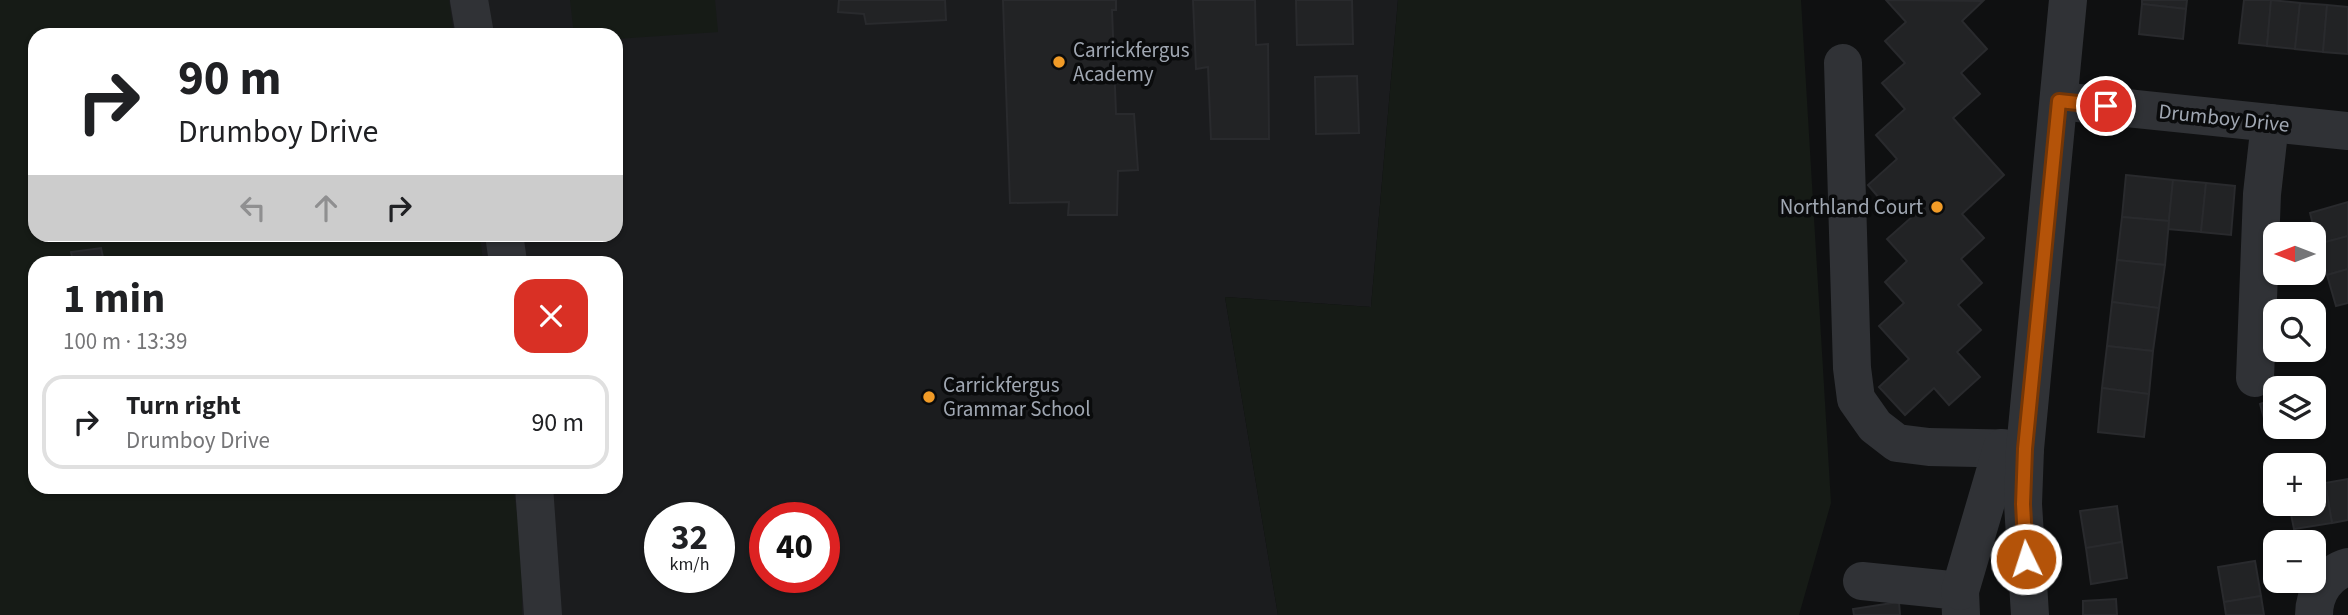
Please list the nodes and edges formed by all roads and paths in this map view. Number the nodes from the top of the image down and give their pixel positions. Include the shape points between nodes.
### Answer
1 (469, 0) edge
2 (2068, 0) edge
3 (474, 28) edge
4 (1843, 63) dead end
5 (2059, 101) junction
6 (2270, 123) junction
7 (2348, 131) edge
8 (2255, 378) dead end
9 (2013, 448) junction
10 (535, 494) edge
11 (2348, 567) edge
12 (1863, 581) dead end
13 (1960, 603) edge
14 (543, 615) edge
15 (2030, 615) edge
16 (2314, 615) edge

1 - 3 street
2 - 5 street
4 - 9 street via 1856,399 1875,426 1897,443
5 - 6 street, Drumboy Drive
5 - 9 street
6 - 7 street, Drumboy Drive
6 - 8 street via 2262,194
9 - 13 street
9 - 15 street via 2023,504
10 - 14 street
11 - 16 street via 2327,579 2317,593
12 - 13 street

